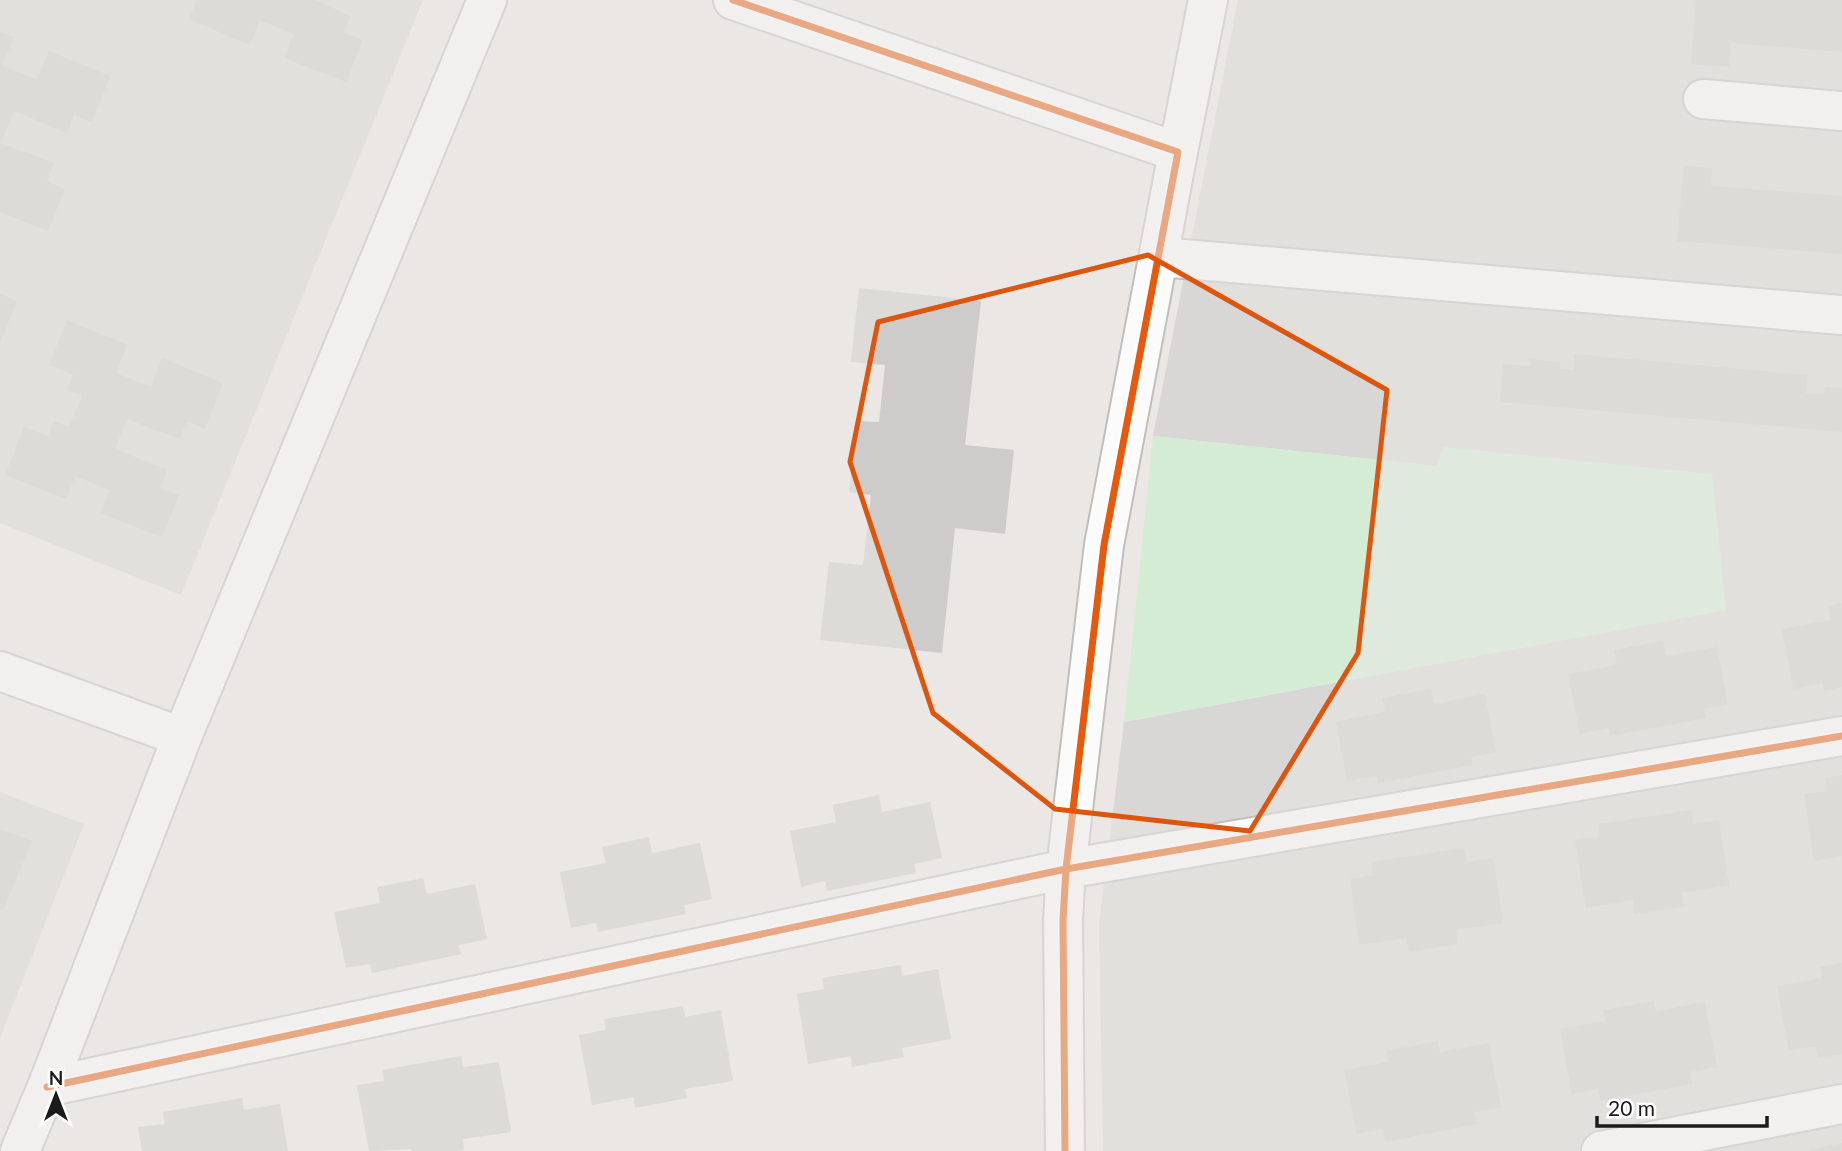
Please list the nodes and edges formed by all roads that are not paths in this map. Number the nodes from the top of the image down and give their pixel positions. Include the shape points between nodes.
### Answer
1 (487, 0) edge
2 (733, 0) edge
3 (1208, 0) edge
4 (1703, 99) dead end
5 (1842, 111) edge
6 (1178, 152) junction
7 (1160, 257) junction
8 (1842, 315) edge
9 (0, 671) edge
10 (1842, 736) edge
11 (182, 737) junction
12 (1066, 869) junction
13 (47, 1087) junction
14 (1842, 1104) edge
15 (20, 1151) edge
16 (1065, 1151) edge
17 (1601, 1151) edge

1 - 11 street
2 - 6 street
3 - 6 street
4 - 5 street
6 - 7 street
7 - 8 street
7 - 12 street via 1104,545
9 - 11 street
10 - 12 street
11 - 13 street
12 - 13 street
12 - 16 street
13 - 15 street
14 - 17 street

